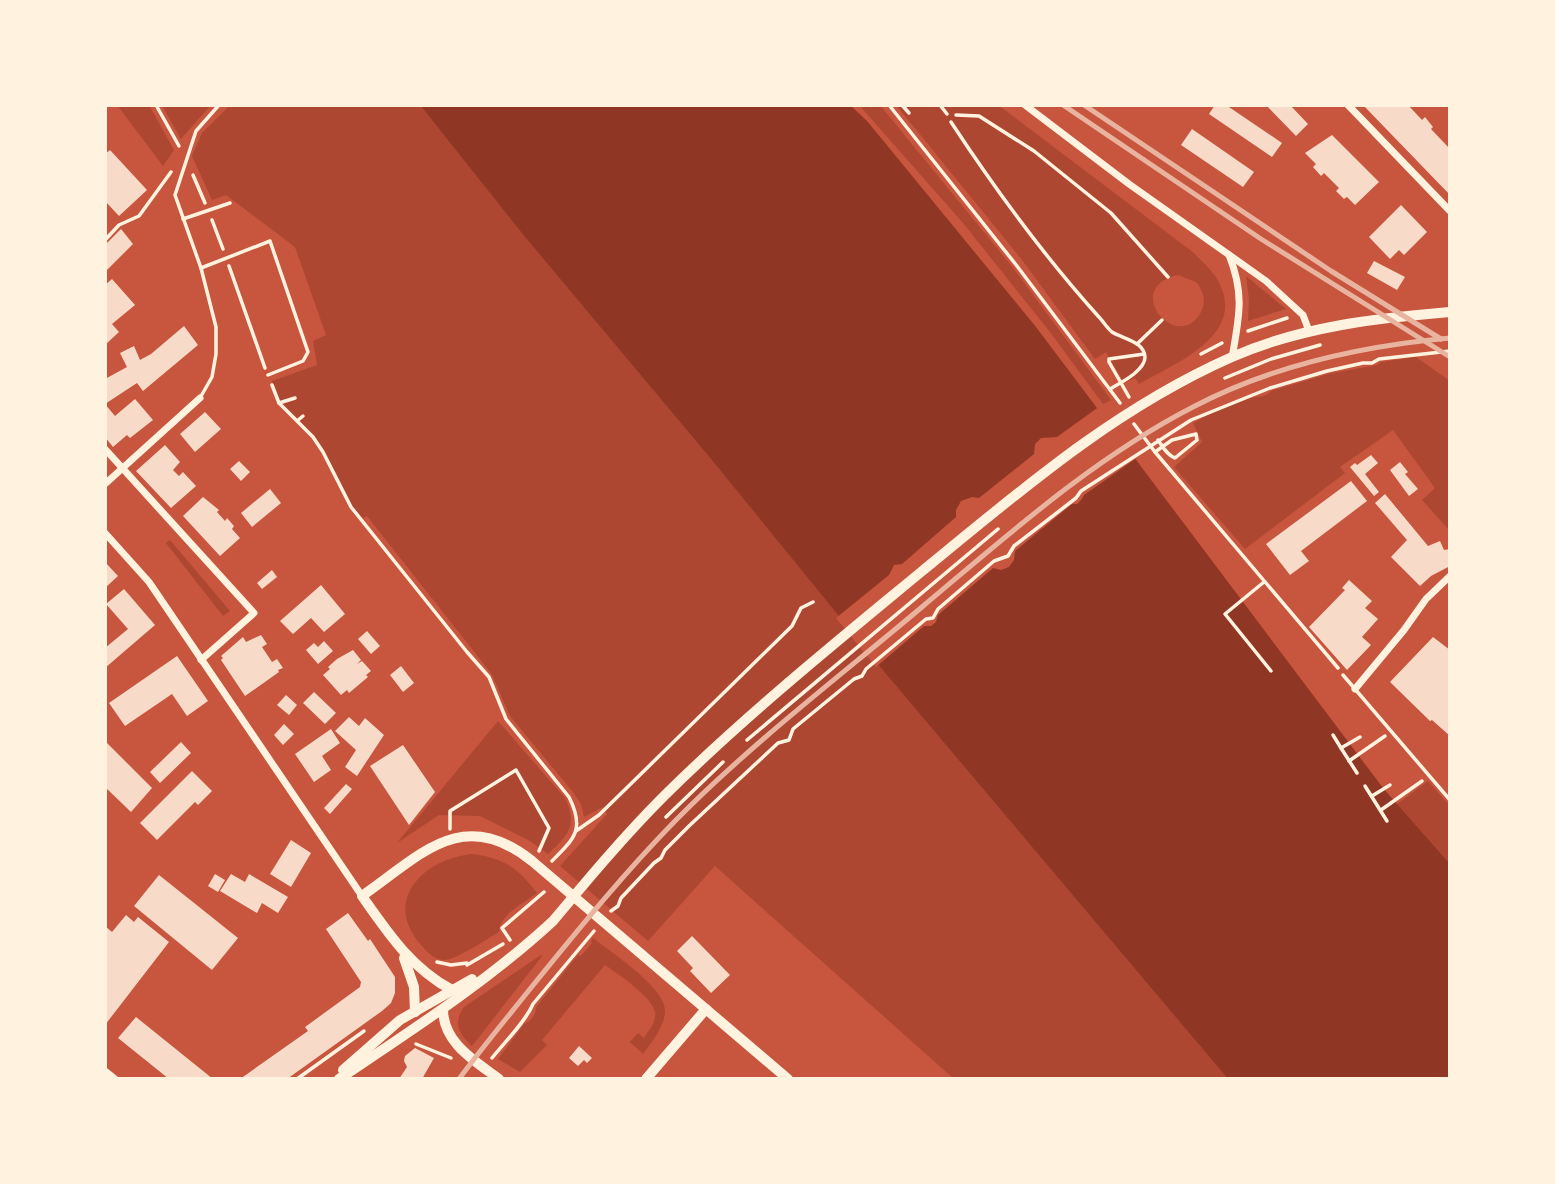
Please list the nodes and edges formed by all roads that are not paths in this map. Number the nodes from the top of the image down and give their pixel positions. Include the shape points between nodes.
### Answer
1 (219, 105) edge
2 (940, 105) edge
3 (1026, 105) edge
4 (1348, 105) edge
5 (947, 114) road end
6 (230, 203) dead end
7 (1450, 211) edge
8 (183, 219) junction
9 (1229, 254) junction
10 (201, 268) junction
11 (1450, 312) edge
12 (1309, 331) junction
13 (1231, 358) junction
14 (268, 375) road end
15 (200, 398) joint
16 (105, 449) edge
17 (122, 468) junction
18 (105, 484) edge
19 (105, 533) edge
20 (1450, 576) edge
21 (201, 660) junction
22 (1343, 675) road end
23 (1356, 689) junction
24 (1450, 800) edge
25 (362, 896) junction
26 (401, 951) junction
27 (498, 965) junction
28 (452, 990) junction
29 (443, 1009) junction
30 (706, 1009) junction
31 (415, 1012) junction
32 (105, 1071) edge
33 (115, 1079) edge
34 (333, 1079) edge
35 (339, 1079) edge
36 (499, 1079) edge
37 (646, 1079) edge
38 (788, 1079) edge

1 - 8 lane via 196,131 175,195
2 - 5 lane
3 - 9 street
4 - 7 street
6 - 8 lane
8 - 10 lane
9 - 12 street via 1290,300
9 - 13 street via 1241,300
10 - 14 lane via 270,241 308,352 303,361
10 - 15 lane via 216,327 216,354 212,377
11 - 12 main road
12 - 13 main road
13 - 27 main road via 1091,436 1021,489 763,705 662,799 553,921
15 - 17 street
16 - 17 street
17 - 18 street
17 - 21 street via 254,613
19 - 21 street via 149,582
20 - 23 street via 1426,599
21 - 25 street
22 - 23 lane
23 - 24 lane
25 - 26 street
25 - 30 street via 423,851 450,838 495,839 521,852
26 - 28 street
26 - 31 street via 414,987
27 - 28 main road
27 - 29 main road
28 - 31 main road
29 - 35 main road
29 - 36 street via 444,1024 454,1042
30 - 37 street
30 - 38 street
31 - 34 main road via 385,1031
32 - 33 street

